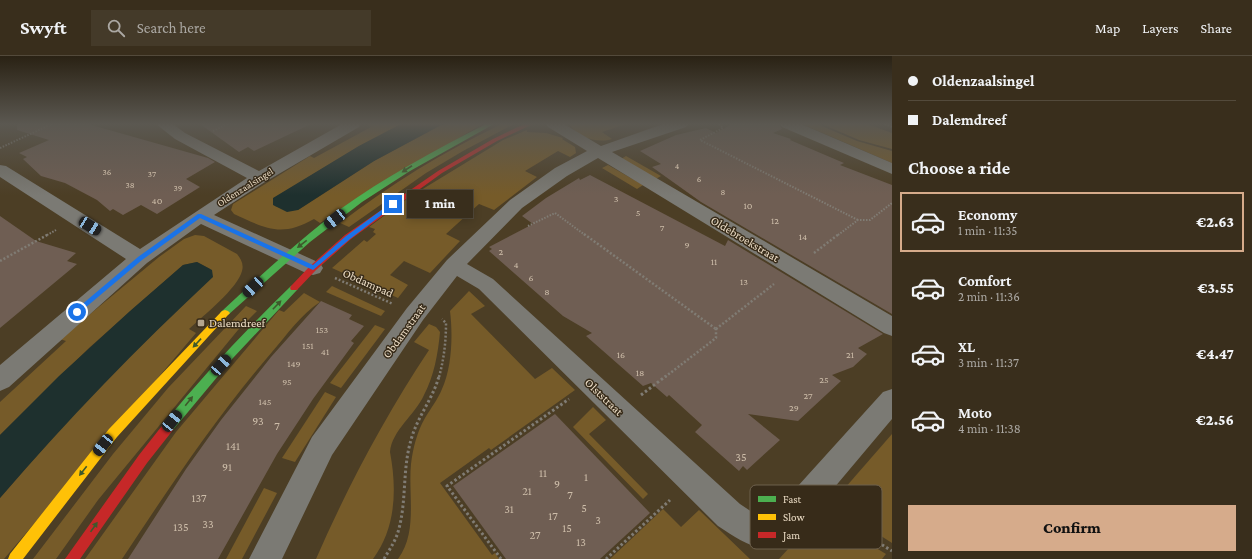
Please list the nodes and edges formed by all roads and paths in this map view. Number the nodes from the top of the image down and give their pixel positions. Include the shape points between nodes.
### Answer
1 (202, 147) edge
2 (313, 147) edge
3 (445, 147) edge
4 (482, 147) edge
5 (591, 147) edge
6 (610, 147) edge
7 (715, 147) edge
8 (842, 147) edge
9 (598, 152) junction
10 (892, 169) edge
11 (0, 170) edge
12 (259, 178) junction
13 (200, 216) junction
14 (77, 218) junction
15 (500, 220) junction
16 (858, 220) dead end
17 (286, 256) junction
18 (140, 258) junction
19 (0, 261) edge
20 (454, 265) junction
21 (313, 268) junction
22 (418, 310) junction
23 (892, 327) edge
24 (0, 380) edge
25 (590, 384) junction
26 (892, 400) edge
27 (620, 412) junction
28 (692, 480) junction
29 (818, 485) edge
30 (750, 529) edge
31 (882, 545) edge
32 (892, 551) edge
33 (15, 559) edge
34 (72, 559) edge
35 (265, 559) edge
36 (384, 559) edge
37 (501, 559) edge
38 (606, 559) edge

1 - 12 street
2 - 12 street, Oldenzaalsingel
3 -> 17 street via 420,160 359,200
4 - 21 street via 440,172 348,237
5 - 9 street
6 - 9 street, Obdamstraat
7 - 16 path
8 - 10 street
9 - 15 street, Obdamstraat via 561,172 516,204
9 - 23 street, Oldebroekstraat
11 - 14 street
12 - 13 street, Oldenzaalsingel
13 - 17 street, Oldenzaalsingel
13 - 18 street, Oldenzaalsingel
14 - 18 street
14 - 19 path
15 - 20 street, Obdamstraat
15 - 27 path via 521,229 555,213 716,328 716,338
17 - 21 street, Oldenzaalsingel
17 -> 33 street via 220,318 113,433
18 - 24 street, Oldenzaalsingel
20 - 22 street, Obdamstraat
20 - 25 street, Olststraat via 486,284
21 - 22 path, Obdampad
34 -> 21 street via 143,459 192,396
22 - 35 street, Obdamstraat via 322,446
22 - 36 path, Obdampad via 442,318 446,324 446,342 434,390 418,418 411,440 405,466 400,528
25 - 27 street, Olststraat
25 - 37 path via 447,486
26 - 29 street
27 - 28 street, Olststraat
28 - 30 street, Olststraat via 729,515
28 - 38 path
31 - 32 path

